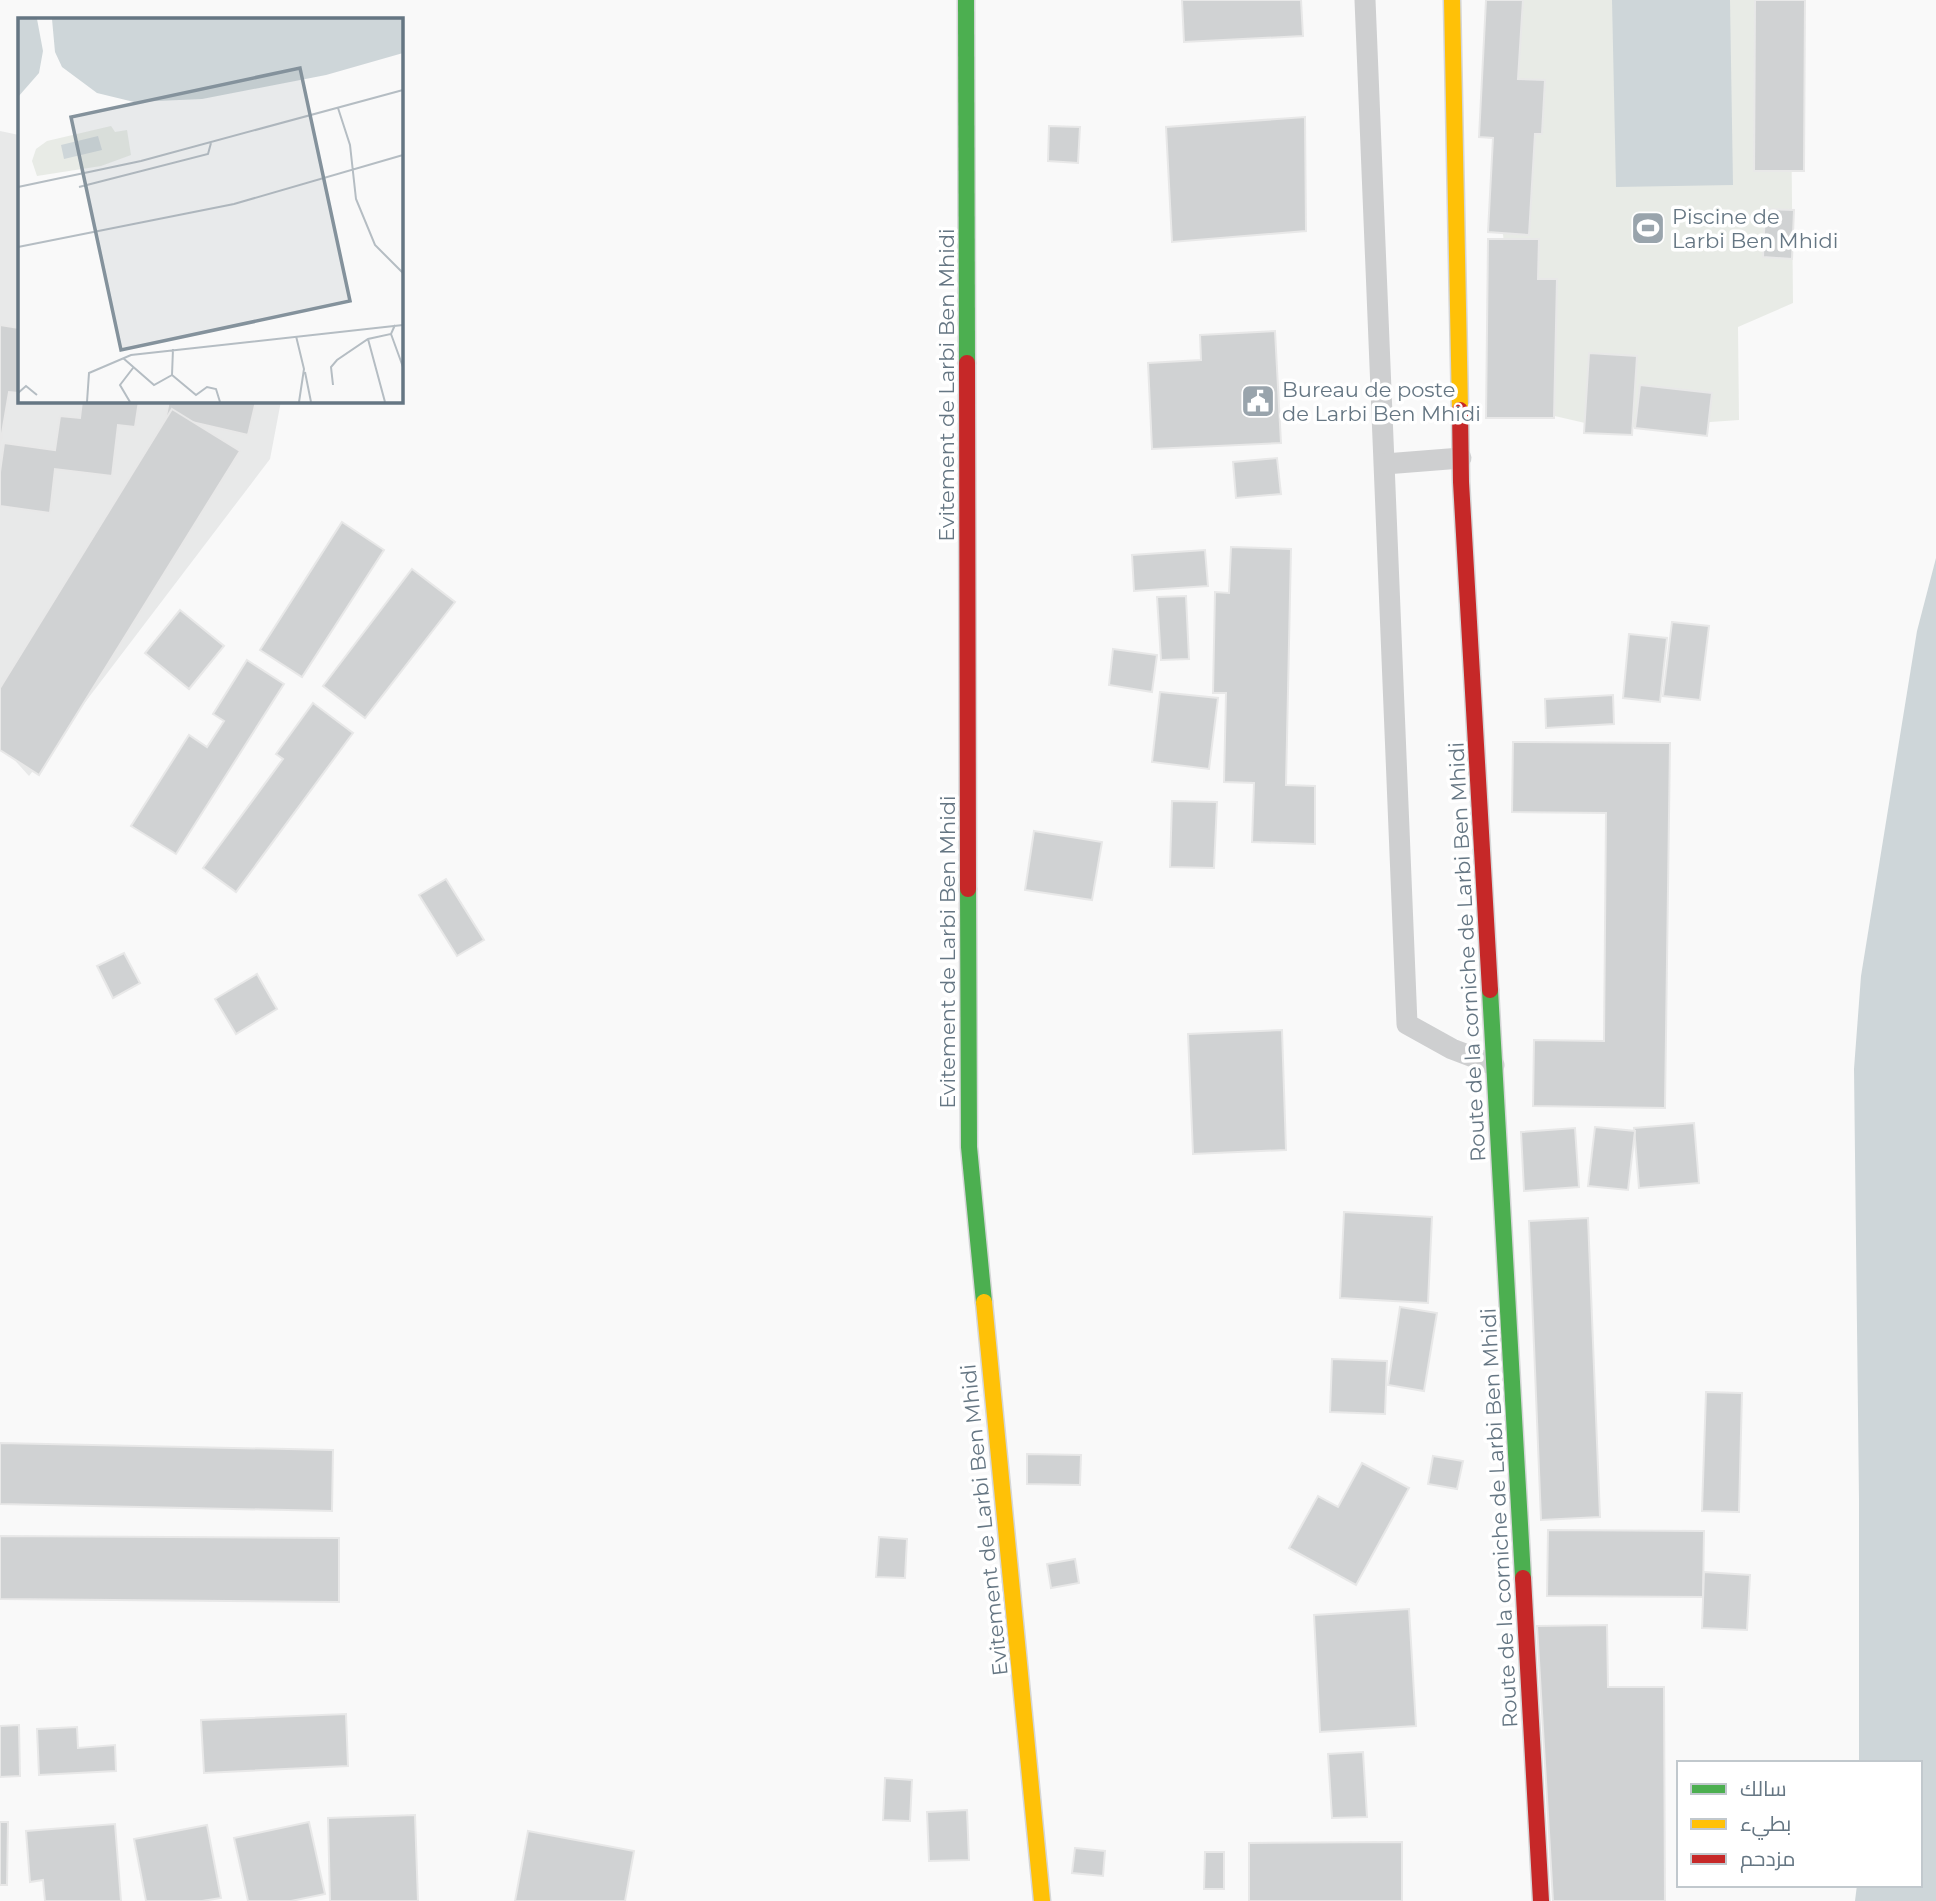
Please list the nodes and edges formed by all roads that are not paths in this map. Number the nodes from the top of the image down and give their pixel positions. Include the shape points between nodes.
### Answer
1 (966, 0) edge
2 (1365, 0) edge
3 (1451, 0) edge
4 (1461, 458) junction
5 (1385, 464) junction
6 (1494, 1065) junction
7 (1042, 1901) edge
8 (1541, 1901) edge

1 - 7 main road, Evitement de Larbi Ben Mhidi via 968,1147
2 - 5 lane
3 - 4 main road, Route de la corniche de Larbi Ben Mhidi
4 - 5 lane
4 - 6 main road, Route de la corniche de Larbi Ben Mhidi
5 - 6 lane via 1407,1024
6 - 8 main road, Route de la corniche de Larbi Ben Mhidi

